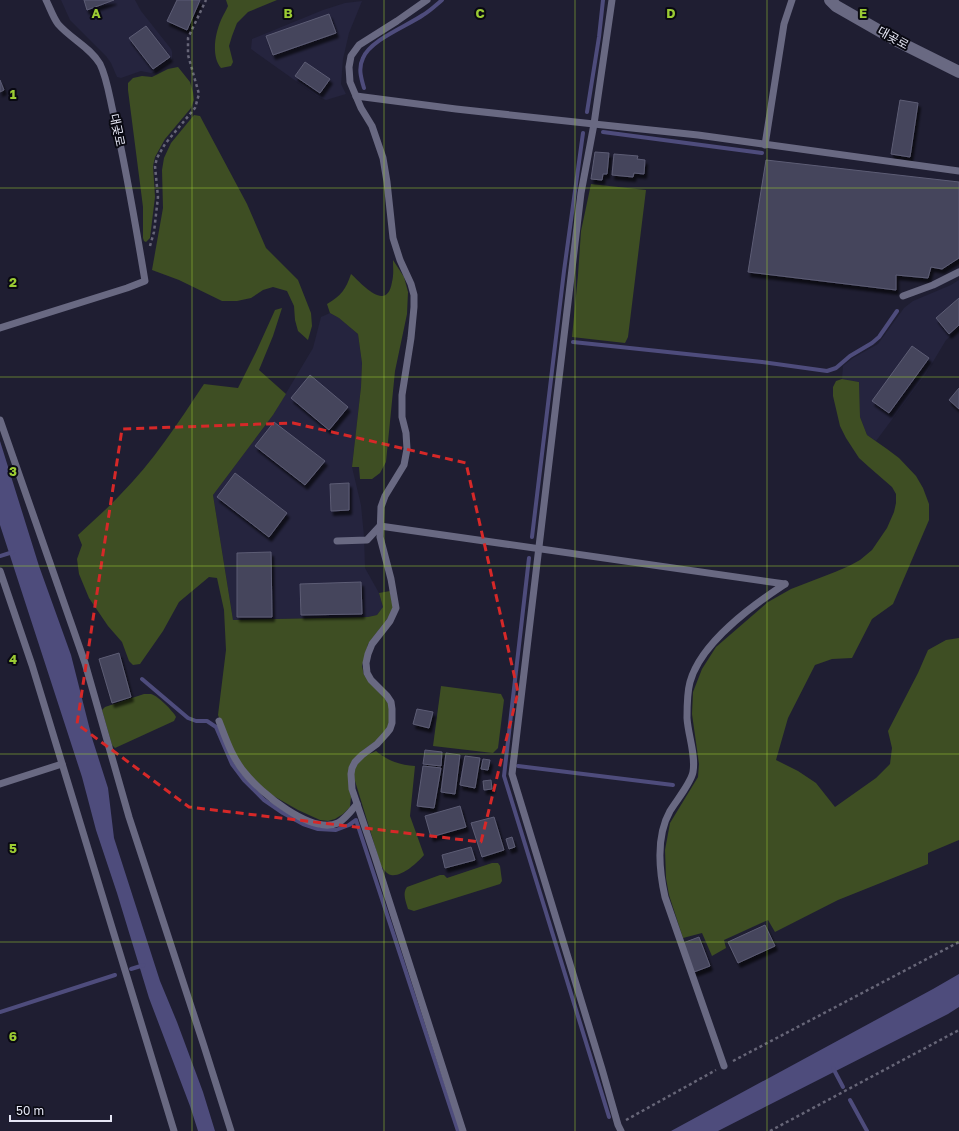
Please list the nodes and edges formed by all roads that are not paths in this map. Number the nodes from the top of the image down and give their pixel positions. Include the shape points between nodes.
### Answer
1 (46, 0) edge
2 (427, 0) edge
3 (612, 0) edge
4 (792, 0) edge
5 (830, 0) edge
6 (959, 72) edge
7 (356, 96) junction
8 (594, 124) junction
9 (765, 145) junction
10 (959, 171) edge
11 (959, 272) edge
12 (903, 296) dead end
13 (0, 328) edge
14 (0, 420) edge
15 (380, 526) junction
16 (337, 541) dead end
17 (539, 549) junction
18 (0, 571) edge
19 (219, 721) dead end
20 (62, 764) junction
21 (0, 784) edge
22 (357, 804) junction
23 (724, 1066) road end
24 (619, 1128) edge
25 (174, 1131) edge
26 (231, 1131) edge
27 (462, 1131) edge

1 - 13 lane, 대곶로 via 59,25 91,52 104,73 134,213 145,281
2 - 7 lane via 359,45 351,56 349,68 350,82
3 - 8 lane
4 - 9 lane via 784,24
5 - 6 street, 대곶로 via 836,6 900,42
7 - 8 lane
7 - 15 lane via 372,126 383,158 393,238 414,295 411,338 402,395 402,417 407,449 404,465 381,506
8 - 9 lane
8 - 17 lane via 581,193
9 - 10 lane
11 - 12 lane
14 - 26 lane via 85,663 129,817
15 - 16 lane via 367,540
15 - 17 lane
15 - 22 lane via 380,537 396,608 390,621 372,644 366,664 367,673 391,702 392,723 386,734 355,762 352,768 352,789
17 - 23 lane via 786,584 741,615 707,650 697,666 690,681 687,718 693,774 669,813 661,840 661,869 665,897
17 - 24 lane via 512,774
18 - 20 lane
19 - 22 lane via 230,750 244,772 264,793 286,809 308,820 326,825 337,823
20 - 21 lane
20 - 25 lane
22 - 27 lane

